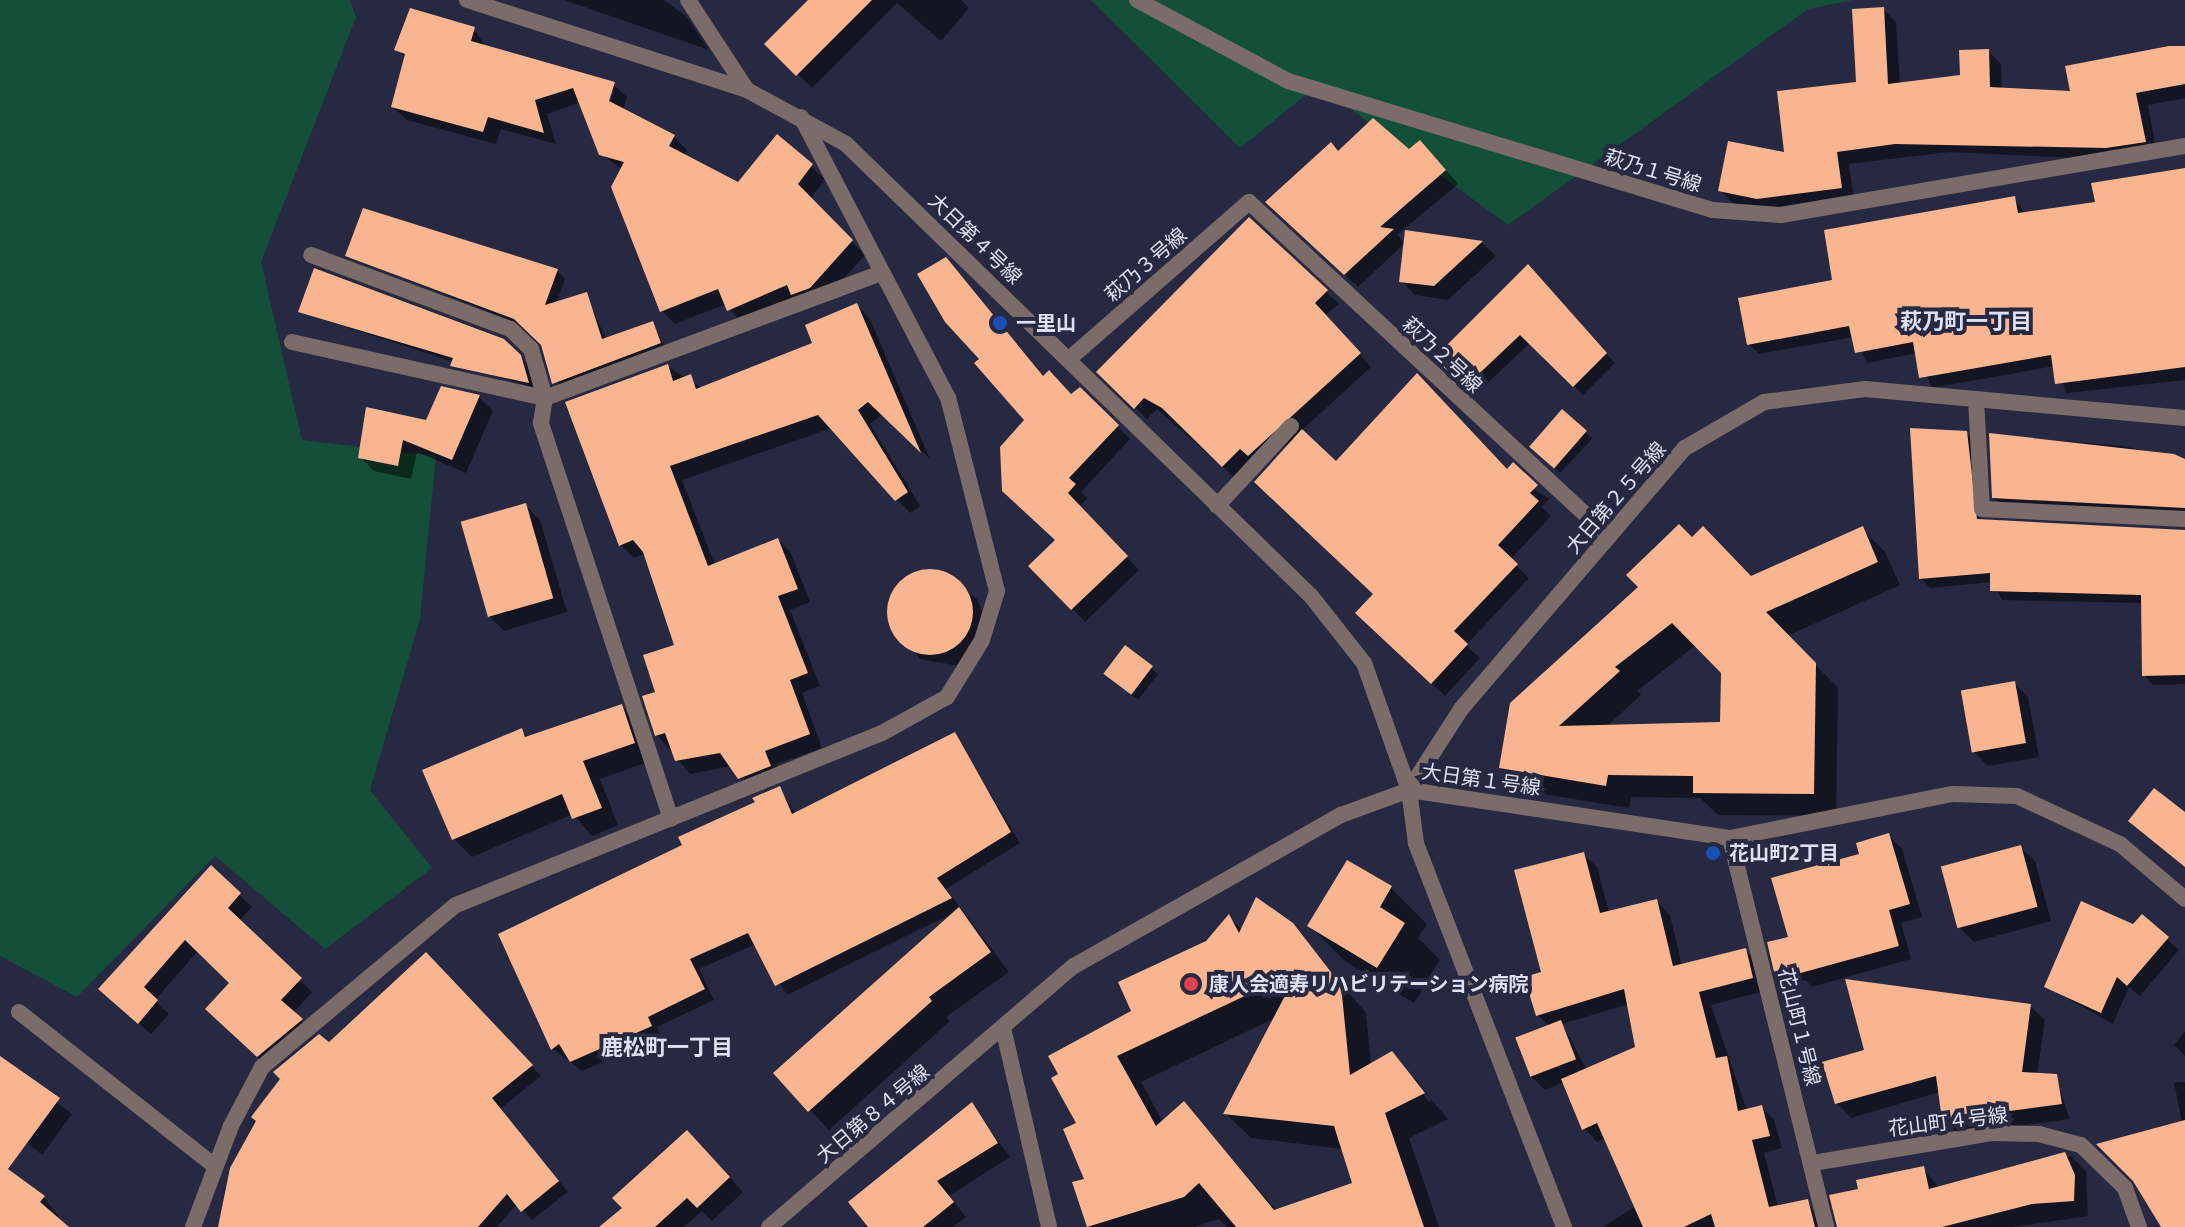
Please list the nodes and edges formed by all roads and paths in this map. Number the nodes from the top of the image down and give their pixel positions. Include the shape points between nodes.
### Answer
1 (467, 0) edge
2 (688, 0) edge
3 (1137, 0) edge
4 (747, 90) junction
5 (801, 117) junction
6 (2185, 146) edge
7 (1249, 202) joint
8 (311, 255) dead end
9 (881, 273) junction
10 (292, 342) dead end
11 (1069, 359) junction
12 (545, 398) junction
13 (1976, 399) junction
14 (2185, 418) edge
15 (1291, 426) dead end
16 (1217, 506) junction
17 (2185, 519) edge
18 (1609, 536) junction
19 (1409, 790) junction
20 (671, 819) junction
21 (1730, 838) junction
22 (2185, 899) edge
23 (19, 1012) dead end
24 (1004, 1032) junction
25 (1813, 1163) junction
26 (215, 1166) junction
27 (193, 1227) edge
28 (769, 1227) edge
29 (1049, 1227) edge
30 (1564, 1227) edge
31 (1826, 1227) edge
32 (2139, 1227) edge

1 - 4 street, 大日第４号線
2 - 4 street
3 - 6 street, 萩乃１号線 via 1288,81 1713,210 1781,215
4 - 5 street, 大日第４号線
5 - 9 street
5 - 11 street, 大日第４号線 via 883,177
7 - 11 street, 萩乃３号線
7 - 18 street, 萩乃２号線
8 - 12 street via 510,329 531,349
9 - 12 street
9 - 20 street via 948,398 997,591 982,640 947,697 882,733
10 - 12 street
11 - 16 street, 大日第４号線
12 - 20 street via 541,423
13 - 14 street, 大日第２５号線
13 - 17 street via 1982,509
13 - 18 street, 大日第２５号線 via 1865,389 1764,402 1685,448
15 - 16 street
16 - 19 street, 大日第４号線 via 1311,596 1364,663
18 - 19 street, 大日第２５号線 via 1461,709
19 - 21 street, 大日第１号線
19 - 24 street, 大日第１号線 via 1341,815 1074,966
19 - 30 street, 大日第４号線 via 1416,843
20 - 26 street via 456,905 262,1067
21 - 22 street, 大日第１号線 via 1953,794 2017,796 2120,844
21 - 25 street, 花山町１号線
23 - 26 street
24 - 28 street, 大日第８４号線
24 - 29 street
25 - 31 street, 花山町１号線
25 - 32 street, 花山町４号線 via 1992,1133 2039,1134 2081,1145 2125,1188
26 - 27 street

